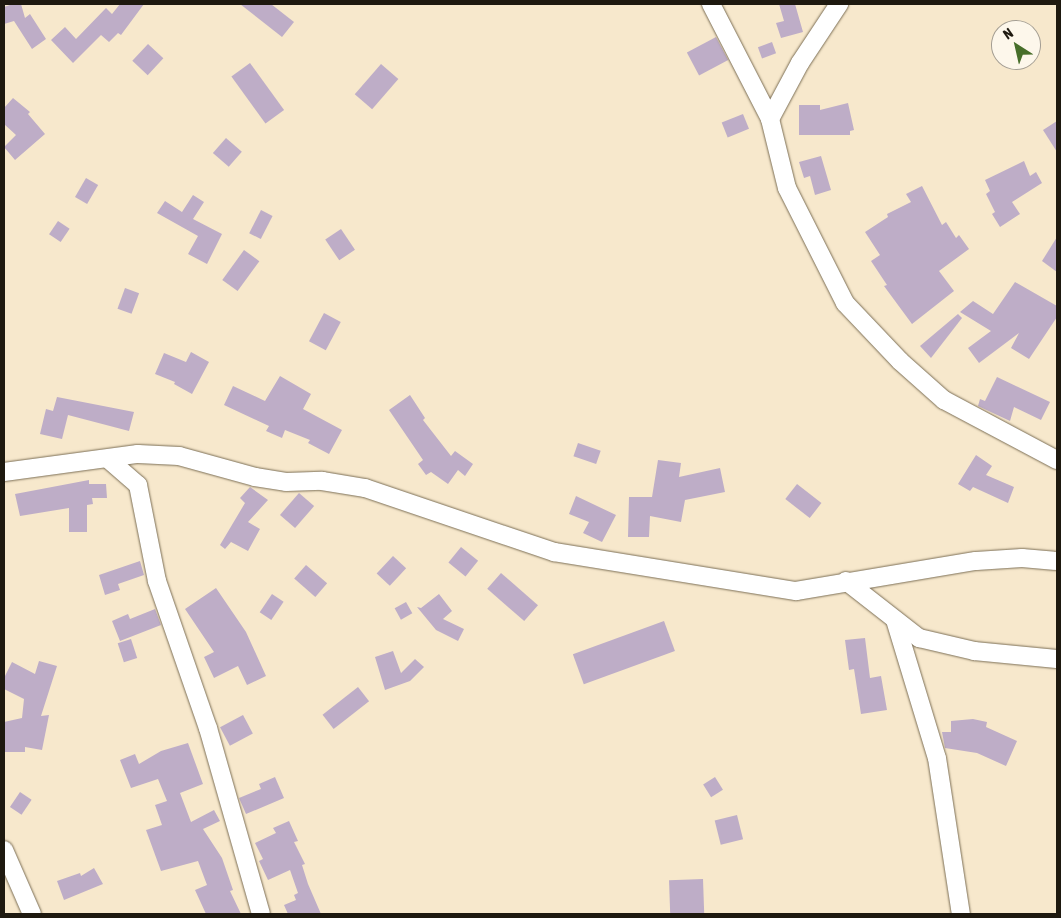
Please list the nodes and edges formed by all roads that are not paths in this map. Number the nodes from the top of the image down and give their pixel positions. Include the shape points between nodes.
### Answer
1 (711, 4) edge
2 (839, 4) edge
3 (770, 119) junction
4 (108, 458) junction
5 (1057, 460) edge
6 (4, 472) edge
7 (1057, 561) edge
8 (846, 581) junction
9 (895, 620) junction
10 (1057, 659) edge
11 (4, 850) edge
12 (32, 914) edge
13 (260, 914) edge
14 (961, 914) edge

1 - 3 street
2 - 3 street
3 - 5 street via 787,188 845,303 900,361 944,400
4 - 6 street
4 - 8 street via 138,454 179,456 255,477 286,482 322,481 365,488 554,552 713,579 796,591
4 - 13 street via 138,485 157,580 208,728
7 - 8 street via 1022,558 976,561
8 - 9 street
9 - 10 street via 919,638 974,651
9 - 14 street via 937,758
11 - 12 street

